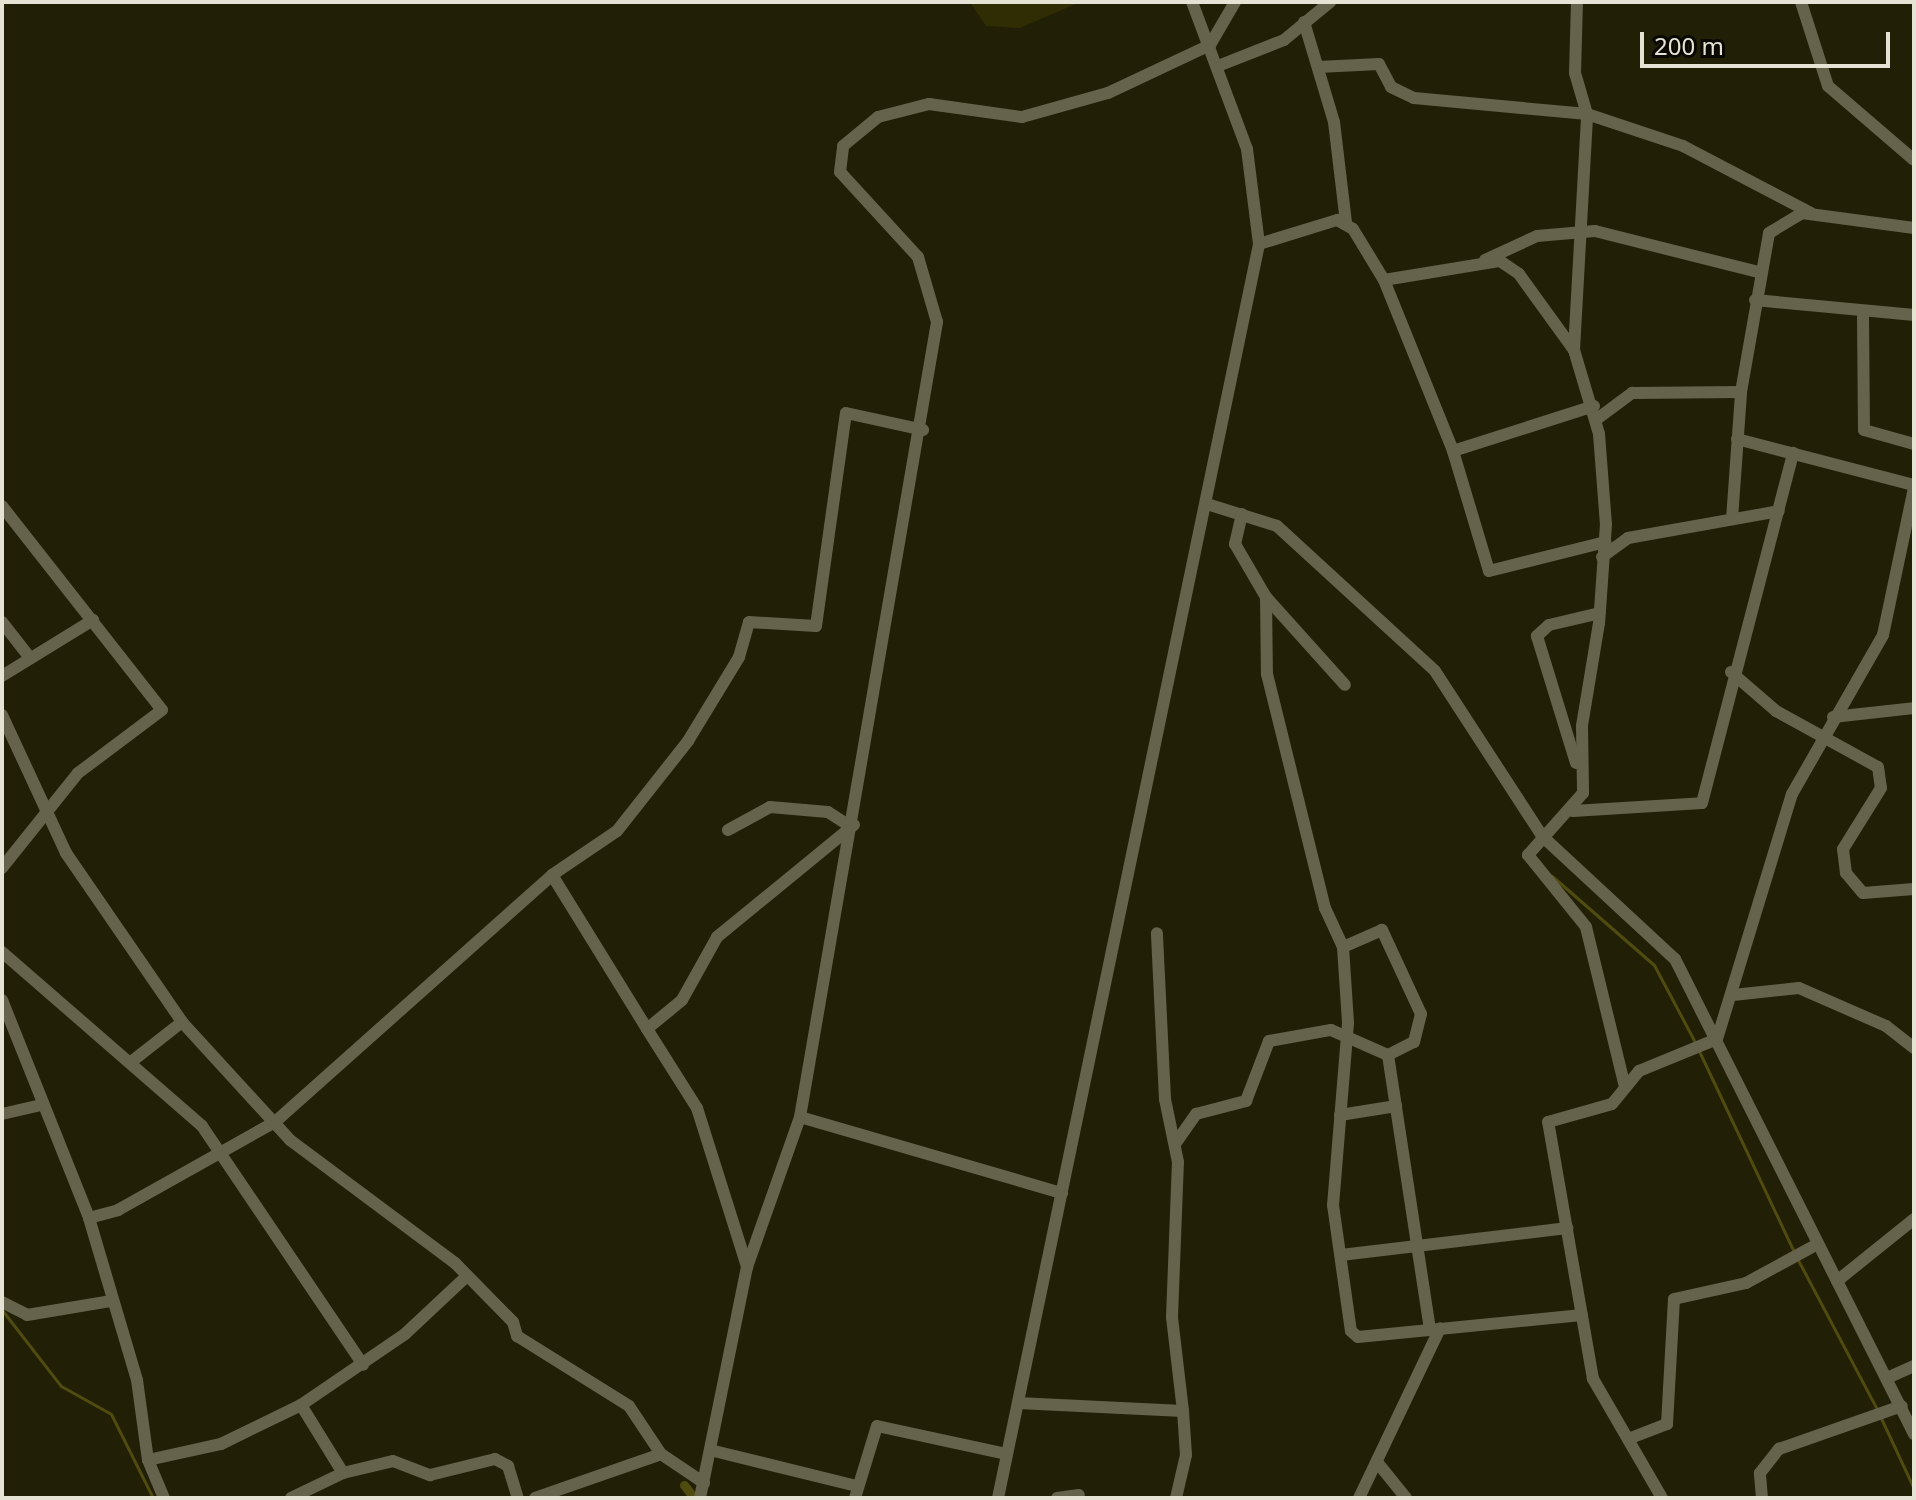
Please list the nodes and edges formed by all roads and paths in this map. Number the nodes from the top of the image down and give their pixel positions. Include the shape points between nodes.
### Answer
1 (1192, 2) edge
2 (1235, 2) edge
3 (1330, 2) edge
4 (1577, 2) edge
5 (1801, 2) edge
6 (1304, 22) junction
7 (1210, 45) junction
8 (1218, 66) junction
9 (1318, 67) junction
10 (1587, 114) junction
11 (1914, 160) edge
12 (1811, 213) junction
13 (1346, 222) junction
14 (1914, 228) edge
15 (1585, 231) junction
16 (1259, 244) junction
17 (1479, 263) junction
18 (1758, 272) junction
19 (1384, 280) junction
20 (1755, 300) junction
21 (1914, 315) edge
22 (1863, 316) junction
23 (1574, 350) junction
24 (1741, 392) junction
25 (1596, 412) junction
26 (923, 430) junction
27 (1737, 439) junction
28 (1914, 444) edge
29 (1453, 451) junction
30 (1793, 453) junction
31 (1914, 487) edge
32 (1207, 504) junction
33 (2, 506) edge
34 (1779, 511) junction
35 (1242, 514) junction
36 (1732, 519) junction
37 (1605, 542) junction
38 (1602, 557) junction
39 (1266, 597) junction
40 (1600, 613) junction
41 (93, 620) junction
42 (2, 622) edge
43 (30, 658) junction
44 (1731, 672) junction
45 (2, 676) edge
46 (1345, 685) dead end
47 (1914, 708) edge
48 (2, 715) edge
49 (1833, 717) junction
50 (1821, 736) junction
51 (1583, 793) junction
52 (52, 811) junction
53 (1573, 811) junction
54 (851, 825) junction
55 (728, 830) dead end
56 (1542, 836) junction
57 (2, 868) edge
58 (552, 875) junction
59 (1914, 889) edge
60 (1157, 933) dead end
61 (1343, 947) junction
62 (2, 952) edge
63 (1733, 995) junction
64 (2, 1000) edge
65 (182, 1022) junction
66 (647, 1029) junction
67 (1345, 1033) junction
68 (1717, 1039) junction
69 (1914, 1048) edge
70 (1388, 1055) junction
71 (131, 1062) junction
72 (1625, 1087) junction
73 (40, 1105) junction
74 (1396, 1106) junction
75 (2, 1114) edge
76 (1340, 1115) junction
77 (800, 1117) junction
78 (275, 1122) junction
79 (1175, 1144) junction
80 (220, 1152) junction
81 (1062, 1193) junction
82 (89, 1218) junction
83 (1914, 1219) edge
84 (1567, 1228) junction
85 (1816, 1245) junction
86 (1418, 1247) junction
87 (1341, 1255) junction
88 (747, 1267) junction
89 (467, 1276) junction
90 (1837, 1281) junction
91 (112, 1301) junction
92 (2, 1302) edge
93 (1582, 1315) junction
94 (1435, 1328) junction
95 (1410, 1331) junction
96 (1426, 1348) junction
97 (363, 1365) junction
98 (1914, 1366) edge
99 (1887, 1378) junction
100 (1018, 1403) junction
101 (301, 1405) junction
102 (1902, 1406) junction
103 (1183, 1411) junction
104 (1914, 1434) edge
105 (1628, 1439) junction
106 (710, 1450) junction
107 (661, 1454) junction
108 (1007, 1454) junction
109 (148, 1460) junction
110 (1377, 1462) junction
111 (343, 1473) junction
112 (704, 1483) junction
113 (856, 1492) edge
114 (1079, 1495) dead end
115 (164, 1498) edge
116 (291, 1498) edge
117 (518, 1498) edge
118 (535, 1498) edge
119 (700, 1498) edge
120 (998, 1498) edge
121 (1057, 1498) edge
122 (1176, 1498) edge
123 (1359, 1498) edge
124 (1406, 1498) edge
125 (1662, 1498) edge
126 (1762, 1498) edge

1 - 7 street
2 - 7 street
3 - 6 street
4 - 10 street via 1575,73
5 - 11 street via 1828,86
6 - 8 street via 1272,46
6 - 9 street
7 - 8 street
7 - 26 street via 1108,93 1037,115 929,104 878,117 849,139 840,172 906,239 934,305
8 - 16 street via 1250,158
9 - 10 street via 1379,64 1391,87 1414,98
9 - 13 street via 1334,122
10 - 12 street via 1683,146
10 - 15 street
12 - 14 street
12 - 18 street via 1777,222
13 - 16 street
13 - 19 street
15 - 17 street via 1537,236
15 - 18 street
15 - 23 street
16 - 32 street
17 - 19 street
17 - 23 street via 1500,261 1519,274
18 - 20 street
19 - 29 street
20 - 22 street
20 - 24 street
21 - 22 street
22 - 28 street via 1864,430
23 - 25 street
24 - 25 street via 1632,393
24 - 27 street
25 - 29 street
25 - 37 street
26 - 54 street
26 - 58 street via 846,413 816,626 749,622 728,677 635,810
27 - 30 street
27 - 36 street
29 - 37 street via 1489,571
30 - 31 street
30 - 34 street
31 - 49 street via 1883,635
32 - 35 street
32 - 81 street
33 - 41 street
34 - 36 street
34 - 44 street
35 - 39 street via 1238,557
35 - 56 street via 1290,536 1444,682
36 - 38 street via 1628,538
37 - 38 street
38 - 40 street
39 - 46 street
39 - 61 street via 1267,674 1325,908
40 - 51 street via 1582,726
40 - 51 street via 1549,625 1537,636
41 - 43 street
41 - 52 street via 162,710 78,773
42 - 43 street
43 - 45 street
44 - 50 street
44 - 53 street via 1701,804
47 - 49 street
48 - 52 street
49 - 50 street
50 - 59 street via 1874,764 1883,779 1843,849 1846,873 1863,893
50 - 63 street via 1788,805
51 - 53 street
52 - 57 street
52 - 65 street via 66,853
53 - 56 street
54 - 55 street via 828,812 770,807
54 - 66 street via 717,937 682,1000
54 - 77 street
56 - 68 street via 1670,953
56 - 72 street via 1528,855 1586,927
58 - 66 street
58 - 78 street
60 - 79 street via 1163,1068
61 - 67 street
61 - 70 street via 1382,930 1421,1014 1414,1042
62 - 71 street
63 - 68 street
63 - 69 street via 1799,988 1886,1026
64 - 73 street
65 - 71 street
65 - 78 street
66 - 88 street via 697,1108
67 - 70 street
67 - 76 street
67 - 79 street via 1269,1041 1246,1101 1196,1114
68 - 72 street via 1686,1057 1639,1071
68 - 85 street
70 - 74 street
71 - 80 street
72 - 84 street via 1612,1104 1548,1122
73 - 75 street
73 - 82 street
74 - 76 street
74 - 86 street
76 - 87 street via 1333,1205
77 - 81 street
77 - 88 street
78 - 80 street
78 - 89 street
79 - 103 street via 1172,1317
80 - 82 street via 118,1210
80 - 97 street
81 - 100 street
82 - 91 street
83 - 90 street
84 - 86 street
84 - 93 street
85 - 90 street
85 - 105 street via 1746,1283 1674,1299 1667,1424
86 - 87 street
86 - 94 street
87 - 95 street via 1351,1331 1358,1337
88 - 106 street
89 - 97 street
89 - 107 street via 513,1322 517,1336 575,1366 629,1406
90 - 99 street
91 - 92 street via 27,1315
91 - 109 street via 137,1380
93 - 94 street
93 - 105 street via 1599,1397
94 - 95 street
94 - 96 street
95 - 96 street
96 - 110 street
97 - 101 street
98 - 99 street
99 - 102 street
100 - 103 street
100 - 108 street
101 - 109 street via 221,1444
101 - 111 street
102 - 104 street
102 - 126 street via 1767,1458
103 - 122 street via 1186,1455
105 - 125 street
106 - 112 street
106 - 113 street
107 - 112 street
107 - 118 street
108 - 113 street via 877,1426
108 - 120 street
109 - 115 street
110 - 123 street
110 - 124 street
111 - 116 street
111 - 117 street via 393,1461 430,1475 495,1459 508,1466
112 - 119 street
114 - 121 street

